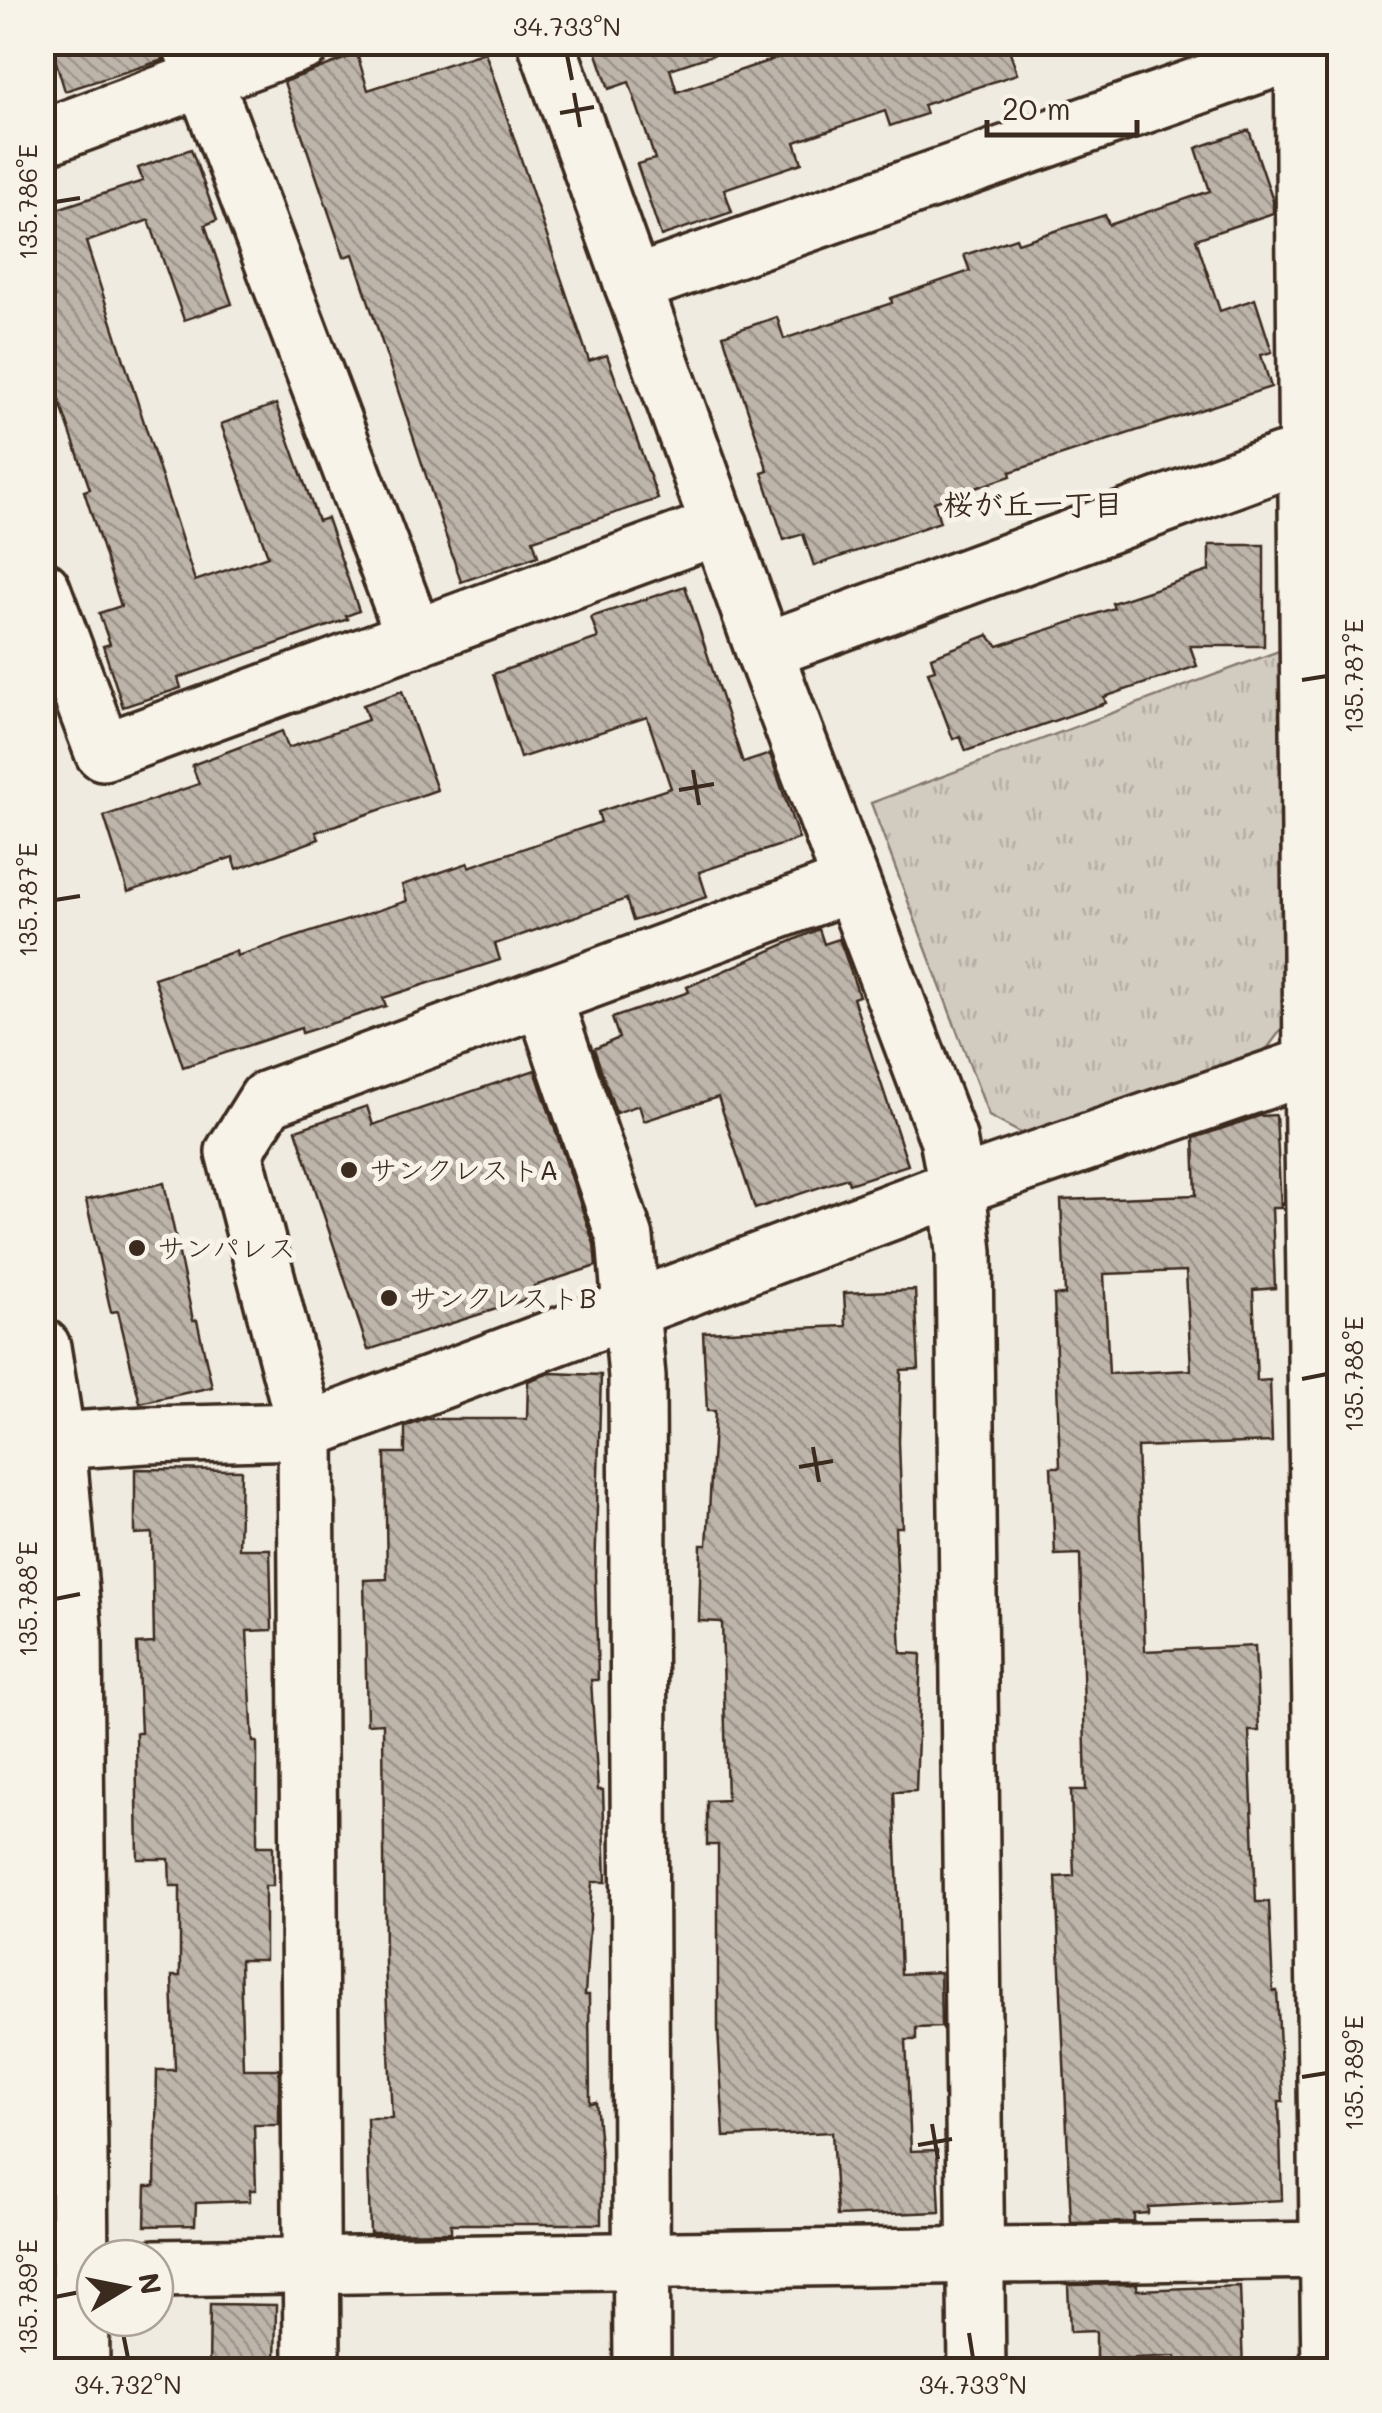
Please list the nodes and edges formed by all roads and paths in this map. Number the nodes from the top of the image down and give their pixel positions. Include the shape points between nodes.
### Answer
1 (303, 42) edge
2 (546, 42) edge
3 (1303, 46) edge
4 (196, 61) edge
5 (42, 138) edge
6 (633, 285) junction
7 (1306, 460) junction
8 (720, 526) junction
9 (42, 589) edge
10 (415, 639) junction
11 (764, 650) junction
12 (850, 884) junction
13 (543, 997) junction
14 (1326, 1060) edge
15 (957, 1188) junction
16 (630, 1310) junction
17 (42, 1347) edge
18 (306, 1431) junction
19 (57, 1441) junction
20 (87, 2238) edge
21 (1334, 2251) edge
22 (976, 2256) junction
23 (641, 2261) junction
24 (312, 2265) junction
25 (175, 2268) edge
26 (83, 2338) edge
27 (81, 2370) edge
28 (312, 2370) edge
29 (642, 2370) edge
30 (977, 2370) edge
31 (1330, 2370) edge

1 - 4 street
2 - 6 street
3 - 6 street
3 - 7 street
4 - 5 street
4 - 10 street
6 - 8 street
7 - 11 street via 1283,461
7 - 14 street
8 - 10 street
8 - 11 street
9 - 10 street via 103,752
11 - 12 street
12 - 13 street
12 - 15 street via 948,1138
13 - 16 street via 624,1238
13 - 18 street via 267,1099 234,1152
14 - 15 street
14 - 21 street
15 - 16 street
15 - 22 street via 964,1252
16 - 18 street
16 - 23 street via 637,1377
17 - 19 street
18 - 19 street
18 - 24 street
19 - 20 street via 74,1637
21 - 22 street
21 - 31 street
22 - 23 street
22 - 30 street
23 - 24 street
23 - 29 street
24 - 25 street
24 - 28 street
26 - 27 street

